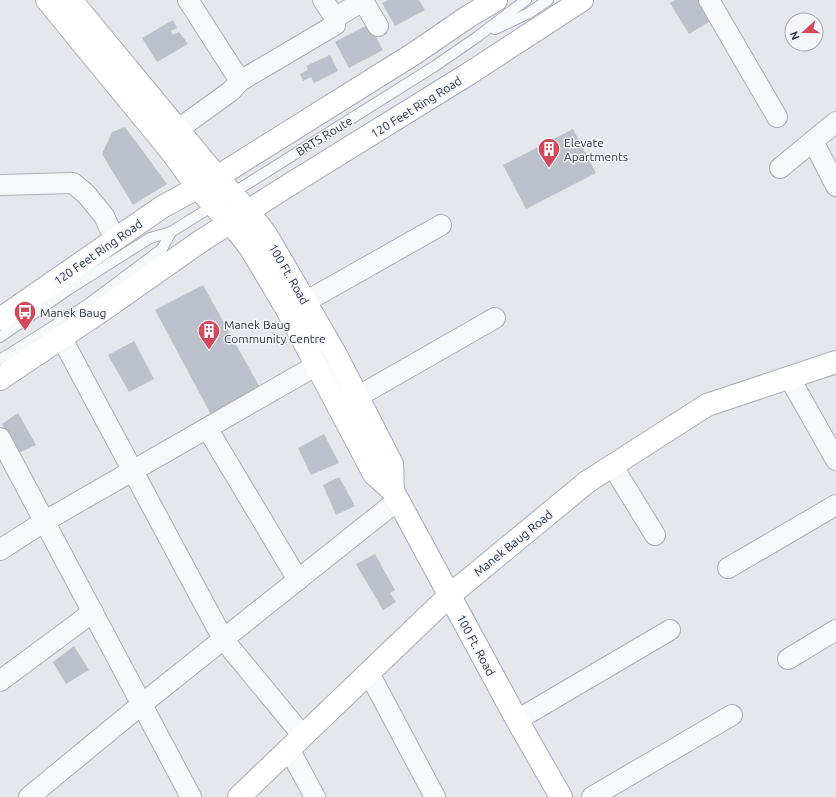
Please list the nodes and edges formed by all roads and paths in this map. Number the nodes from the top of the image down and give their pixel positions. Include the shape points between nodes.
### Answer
1 (47, 0) edge
2 (71, 0) edge
3 (188, 0) edge
4 (323, 0) edge
5 (363, 0) edge
6 (496, 0) edge
7 (526, 0) edge
8 (548, 0) edge
9 (582, 0) edge
10 (709, 0) edge
11 (335, 18) junction
12 (378, 26) dead end
13 (477, 37) junction
14 (240, 81) junction
15 (777, 117) dead end
16 (836, 122) edge
17 (177, 130) junction
18 (813, 141) junction
19 (780, 168) dead end
20 (217, 177) junction
21 (0, 184) edge
22 (836, 186) edge
23 (198, 188) junction
24 (232, 194) junction
25 (213, 206) junction
26 (248, 211) junction
27 (230, 223) junction
28 (441, 225) dead end
29 (171, 232) junction
30 (115, 240) junction
31 (305, 302) junction
32 (495, 318) dead end
33 (1, 322) edge
34 (61, 337) junction
35 (0, 360) edge
36 (836, 362) edge
37 (317, 365) junction
38 (789, 378) junction
39 (0, 379) edge
40 (357, 397) junction
41 (207, 428) junction
42 (0, 438) edge
43 (836, 460) edge
44 (612, 465) junction
45 (133, 471) junction
46 (396, 496) junction
47 (836, 505) edge
48 (45, 521) junction
49 (655, 535) dead end
50 (0, 550) edge
51 (728, 568) dead end
52 (298, 580) junction
53 (450, 595) junction
54 (93, 612) junction
55 (670, 630) dead end
56 (836, 630) edge
57 (223, 639) junction
58 (788, 659) dead end
59 (369, 673) junction
60 (0, 681) edge
61 (142, 704) junction
62 (732, 715) dead end
63 (517, 720) junction
64 (296, 743) junction
65 (29, 797) edge
66 (191, 797) edge
67 (239, 797) edge
68 (315, 797) edge
69 (435, 797) edge
70 (561, 797) edge
71 (592, 797) edge

1 - 23 main road
2 - 17 main road
3 - 14 street
4 - 11 street
5 - 11 street
5 - 12 street
6 - 20 main road
7 - 13 lane, BRTS Route
8 - 13 lane, BRTS Route via 529,13
9 - 26 main road, 120 Feet Ring Road
10 - 15 street
11 - 14 street via 335,25
13 - 24 lane, BRTS Route
14 - 17 street via 231,91
16 - 18 street
17 - 20 main road
18 - 19 street
18 - 22 street
20 - 23 main road, 120 Feet Ring Road
20 - 24 main road, 100 Ft. Road
21 - 30 street via 73,183 104,216
23 - 25 main road, 100 Ft. Road
23 - 30 main road, 120 Feet Ring Road via 162,207
24 - 25 lane, BRTS Route
24 - 26 main road, 100 Ft. Road
25 - 27 main road, 100 Ft. Road
25 - 29 lane, BRTS Route
26 - 27 main road, 120 Feet Ring Road
26 - 31 main road, 100 Ft. Road via 267,236
27 - 34 main road
27 - 37 main road, 100 Ft. Road via 251,249
28 - 31 street
29 - 33 lane, BRTS Route via 150,238 69,290
29 - 35 lane, BRTS Route via 162,249 87,305
30 - 33 main road, 120 Feet Ring Road
31 - 40 main road, 100 Ft. Road
32 - 40 street
34 - 39 main road
34 - 45 street
36 - 38 main road, Manek Baug Road
37 - 41 street
37 - 46 main road, 100 Ft. Road via 374,474
38 - 43 street
38 - 44 main road, Manek Baug Road via 707,405
40 - 46 main road, 100 Ft. Road via 392,464
41 - 45 street
41 - 52 street
42 - 48 street
44 - 49 street
44 - 53 main road, Manek Baug Road via 587,482
45 - 48 street
45 - 57 street
46 - 52 street
46 - 53 main road, 100 Ft. Road
47 - 51 street
48 - 50 street
48 - 54 street
52 - 57 street
53 - 59 main road, Manek Baug Road
53 - 63 main road, 100 Ft. Road
54 - 60 street
54 - 61 street
55 - 63 street
56 - 58 street
57 - 61 street
57 - 64 street
59 - 64 main road, Manek Baug Road
59 - 69 street
61 - 65 street
61 - 66 street
62 - 71 street
63 - 70 main road, 100 Ft. Road
64 - 67 main road, Manek Baug Road
64 - 68 street

